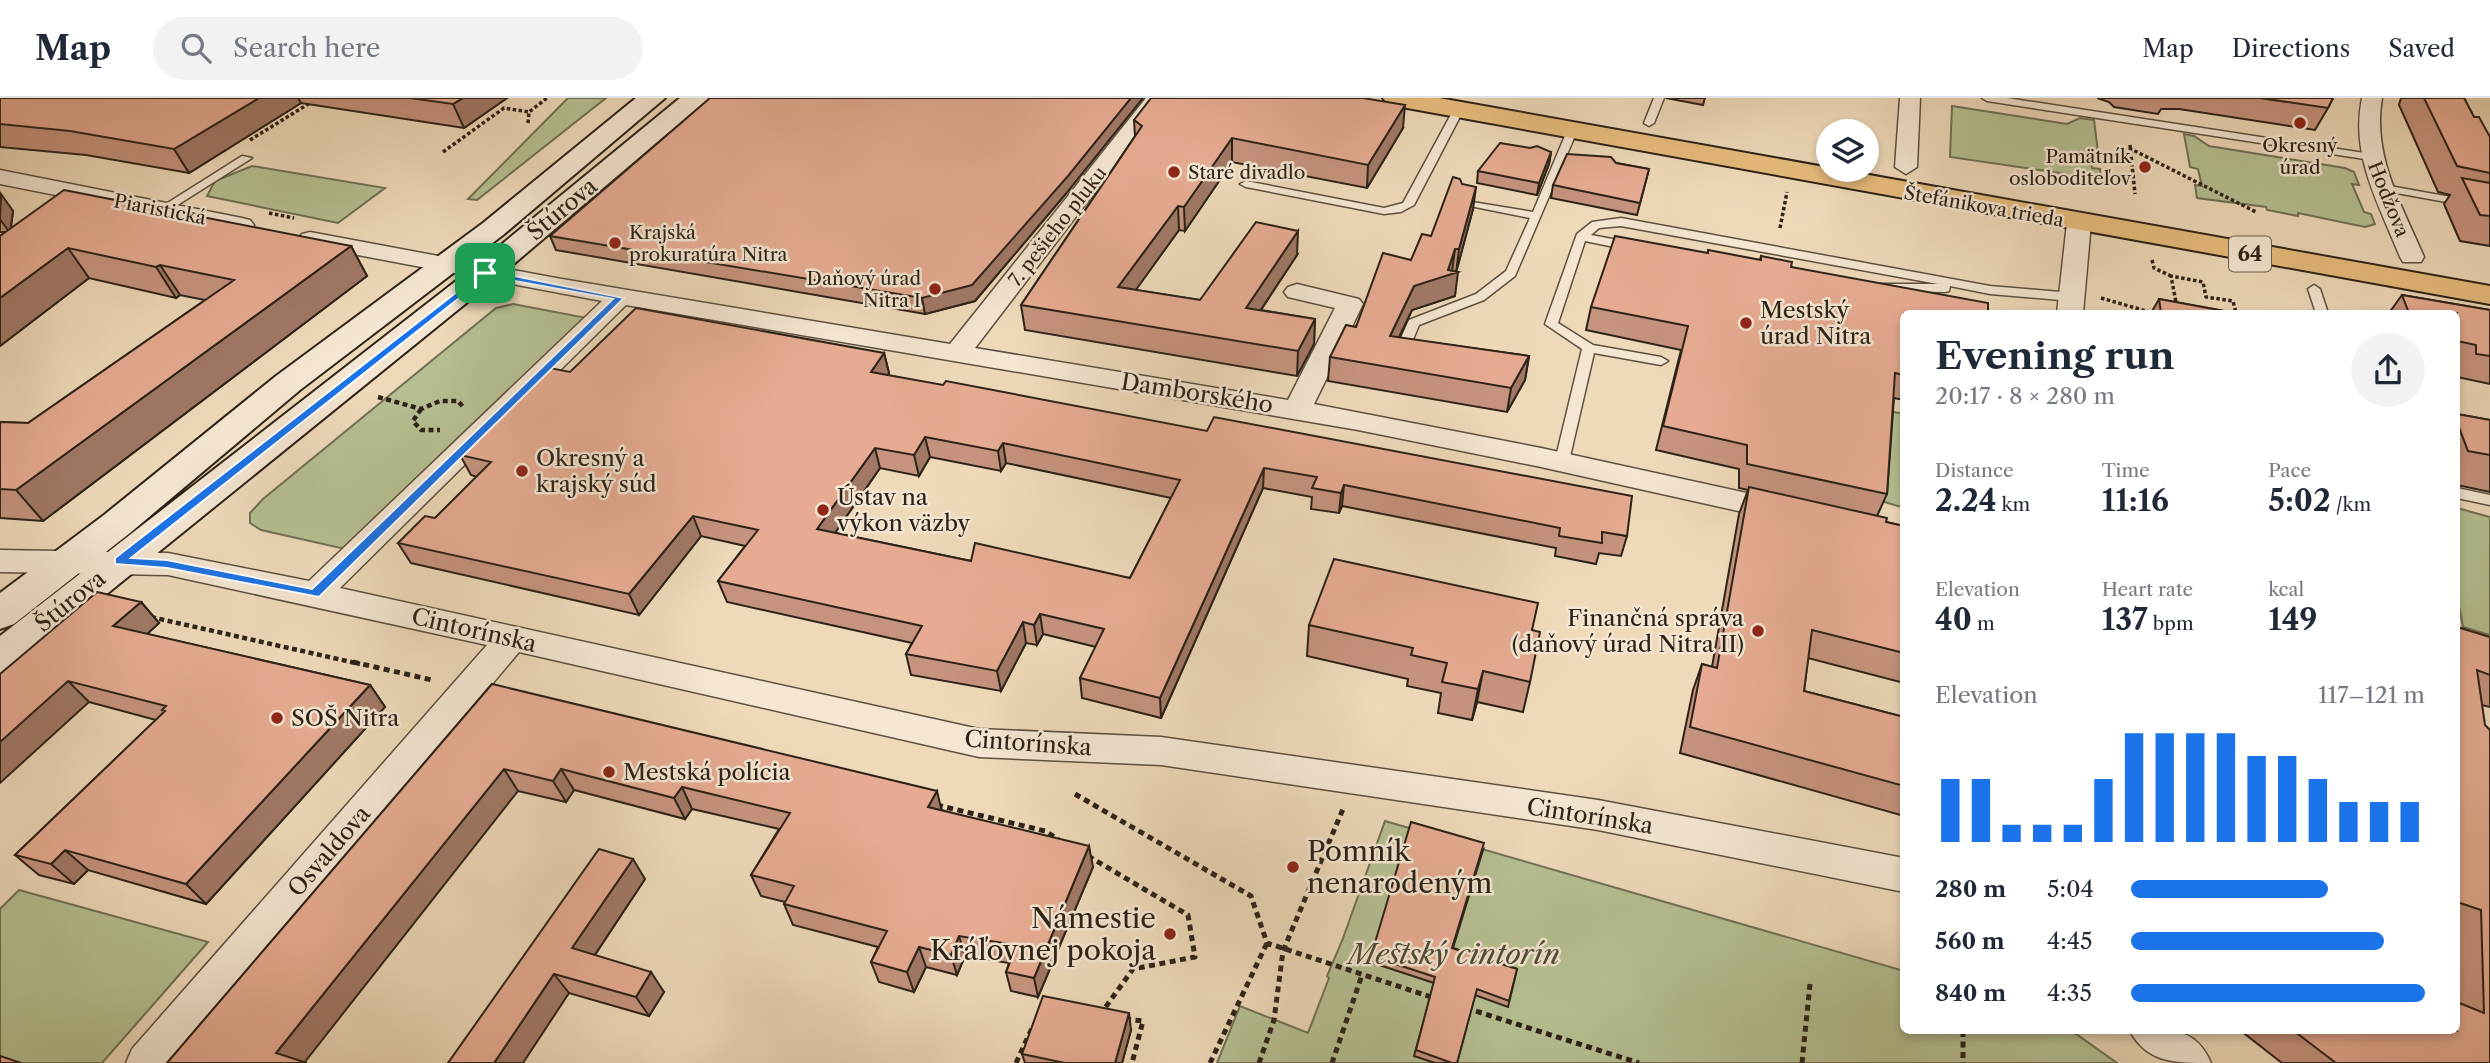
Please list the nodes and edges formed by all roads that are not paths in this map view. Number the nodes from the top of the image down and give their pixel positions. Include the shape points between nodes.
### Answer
1 (652, 98) edge
2 (696, 98) edge
3 (1157, 98) edge
4 (1396, 98) edge
5 (1501, 98) edge
6 (1659, 98) edge
7 (1910, 98) edge
8 (1987, 98) edge
9 (2372, 98) edge
10 (1459, 109) junction
11 (1649, 123) junction
12 (1572, 131) junction
13 (1816, 152) edge
14 (2371, 157) junction
15 (246, 158) dead end
16 (1879, 166) edge
17 (0, 177) edge
18 (1905, 179) junction
19 (1246, 184) dead end
20 (2384, 188) junction
21 (88, 194) junction
22 (1464, 202) edge
23 (2490, 207) edge
24 (164, 209) junction
25 (66, 210) edge
26 (2080, 211) junction
27 (1537, 216) junction
28 (1581, 237) junction
29 (1649, 250) edge
30 (2412, 257) junction
31 (444, 265) junction
32 (2490, 271) edge
33 (485, 273) junction
34 (1867, 286) edge
35 (2314, 289) dead end
36 (1990, 290) junction
37 (1297, 292) dead end
38 (2490, 295) edge
39 (619, 298) junction
40 (2071, 305) edge
41 (2321, 310) edge
42 (1589, 348) junction
43 (957, 353) junction
44 (1401, 356) edge
45 (1661, 360) dead end
46 (1297, 410) junction
47 (1562, 461) junction
48 (2460, 495) edge
49 (2490, 500) edge
50 (1812, 517) edge
51 (0, 561) edge
52 (119, 561) junction
53 (64, 564) junction
54 (315, 594) junction
55 (0, 614) edge
56 (512, 638) junction
57 (0, 658) edge
58 (1900, 874) edge
59 (2155, 1034) edge
60 (147, 1063) edge
61 (2190, 1063) edge

1 - 31 main road, Štúrova
2 - 33 main road, Štúrova
3 - 43 street, 7. pešieho pluku
4 - 10 main road, Štefánikova trieda / 64
5 - 11 main road
6 - 11 lane
7 - 18 street
8 - 14 lane
9 - 14 street, Hodžova via 2367,114
10 - 12 main road, Štefánikova trieda / 64
10 - 19 lane via 1408,205 1397,210
11 - 13 main road
12 - 18 main road, Štefánikova trieda / 64
12 - 27 lane
14 - 20 street, Hodžova
15 - 24 lane
16 - 18 main road, Štefánikova trieda / 64
17 - 21 street, Piaristická
18 - 26 main road, Štefánikova trieda / 64
20 - 23 lane
20 - 30 street, Hodžova
21 - 24 street, Piaristická
21 - 25 street
22 - 27 lane
24 - 31 street, Piaristická
26 - 30 main road, Štefánikova trieda / 64
26 - 38 main road, Štefánikova trieda / 64
26 - 40 street
27 - 44 lane via 1511,273 1480,297 1414,323
28 - 29 lane
28 - 36 lane via 1596,225 1621,222
28 - 42 lane via 1551,324
30 - 32 main road, Štefánikova trieda / 64
31 - 33 street, Piaristická
31 - 53 main road, Štúrova via 288,383
33 - 39 street, Damborského
33 - 52 main road, Štúrova
34 - 36 lane
35 - 41 lane
36 - 40 lane
37 - 46 street via 1350,304
39 - 43 street, Damborského
39 - 54 street
42 - 45 lane
42 - 47 lane
43 - 46 street, Damborského
46 - 47 street, Damborského
47 - 50 street, Damborského
48 - 49 lane
51 - 53 street, Cintorínska
52 - 53 street, Cintorínska
52 - 54 street, Cintorínska via 167,564
52 - 57 main road, Štúrova
53 - 55 main road, Štúrova
54 - 56 street, Cintorínska
56 - 58 street, Cintorínska via 979,743 1161,751 1598,815
56 - 60 street, Osvaldova
59 - 61 street

